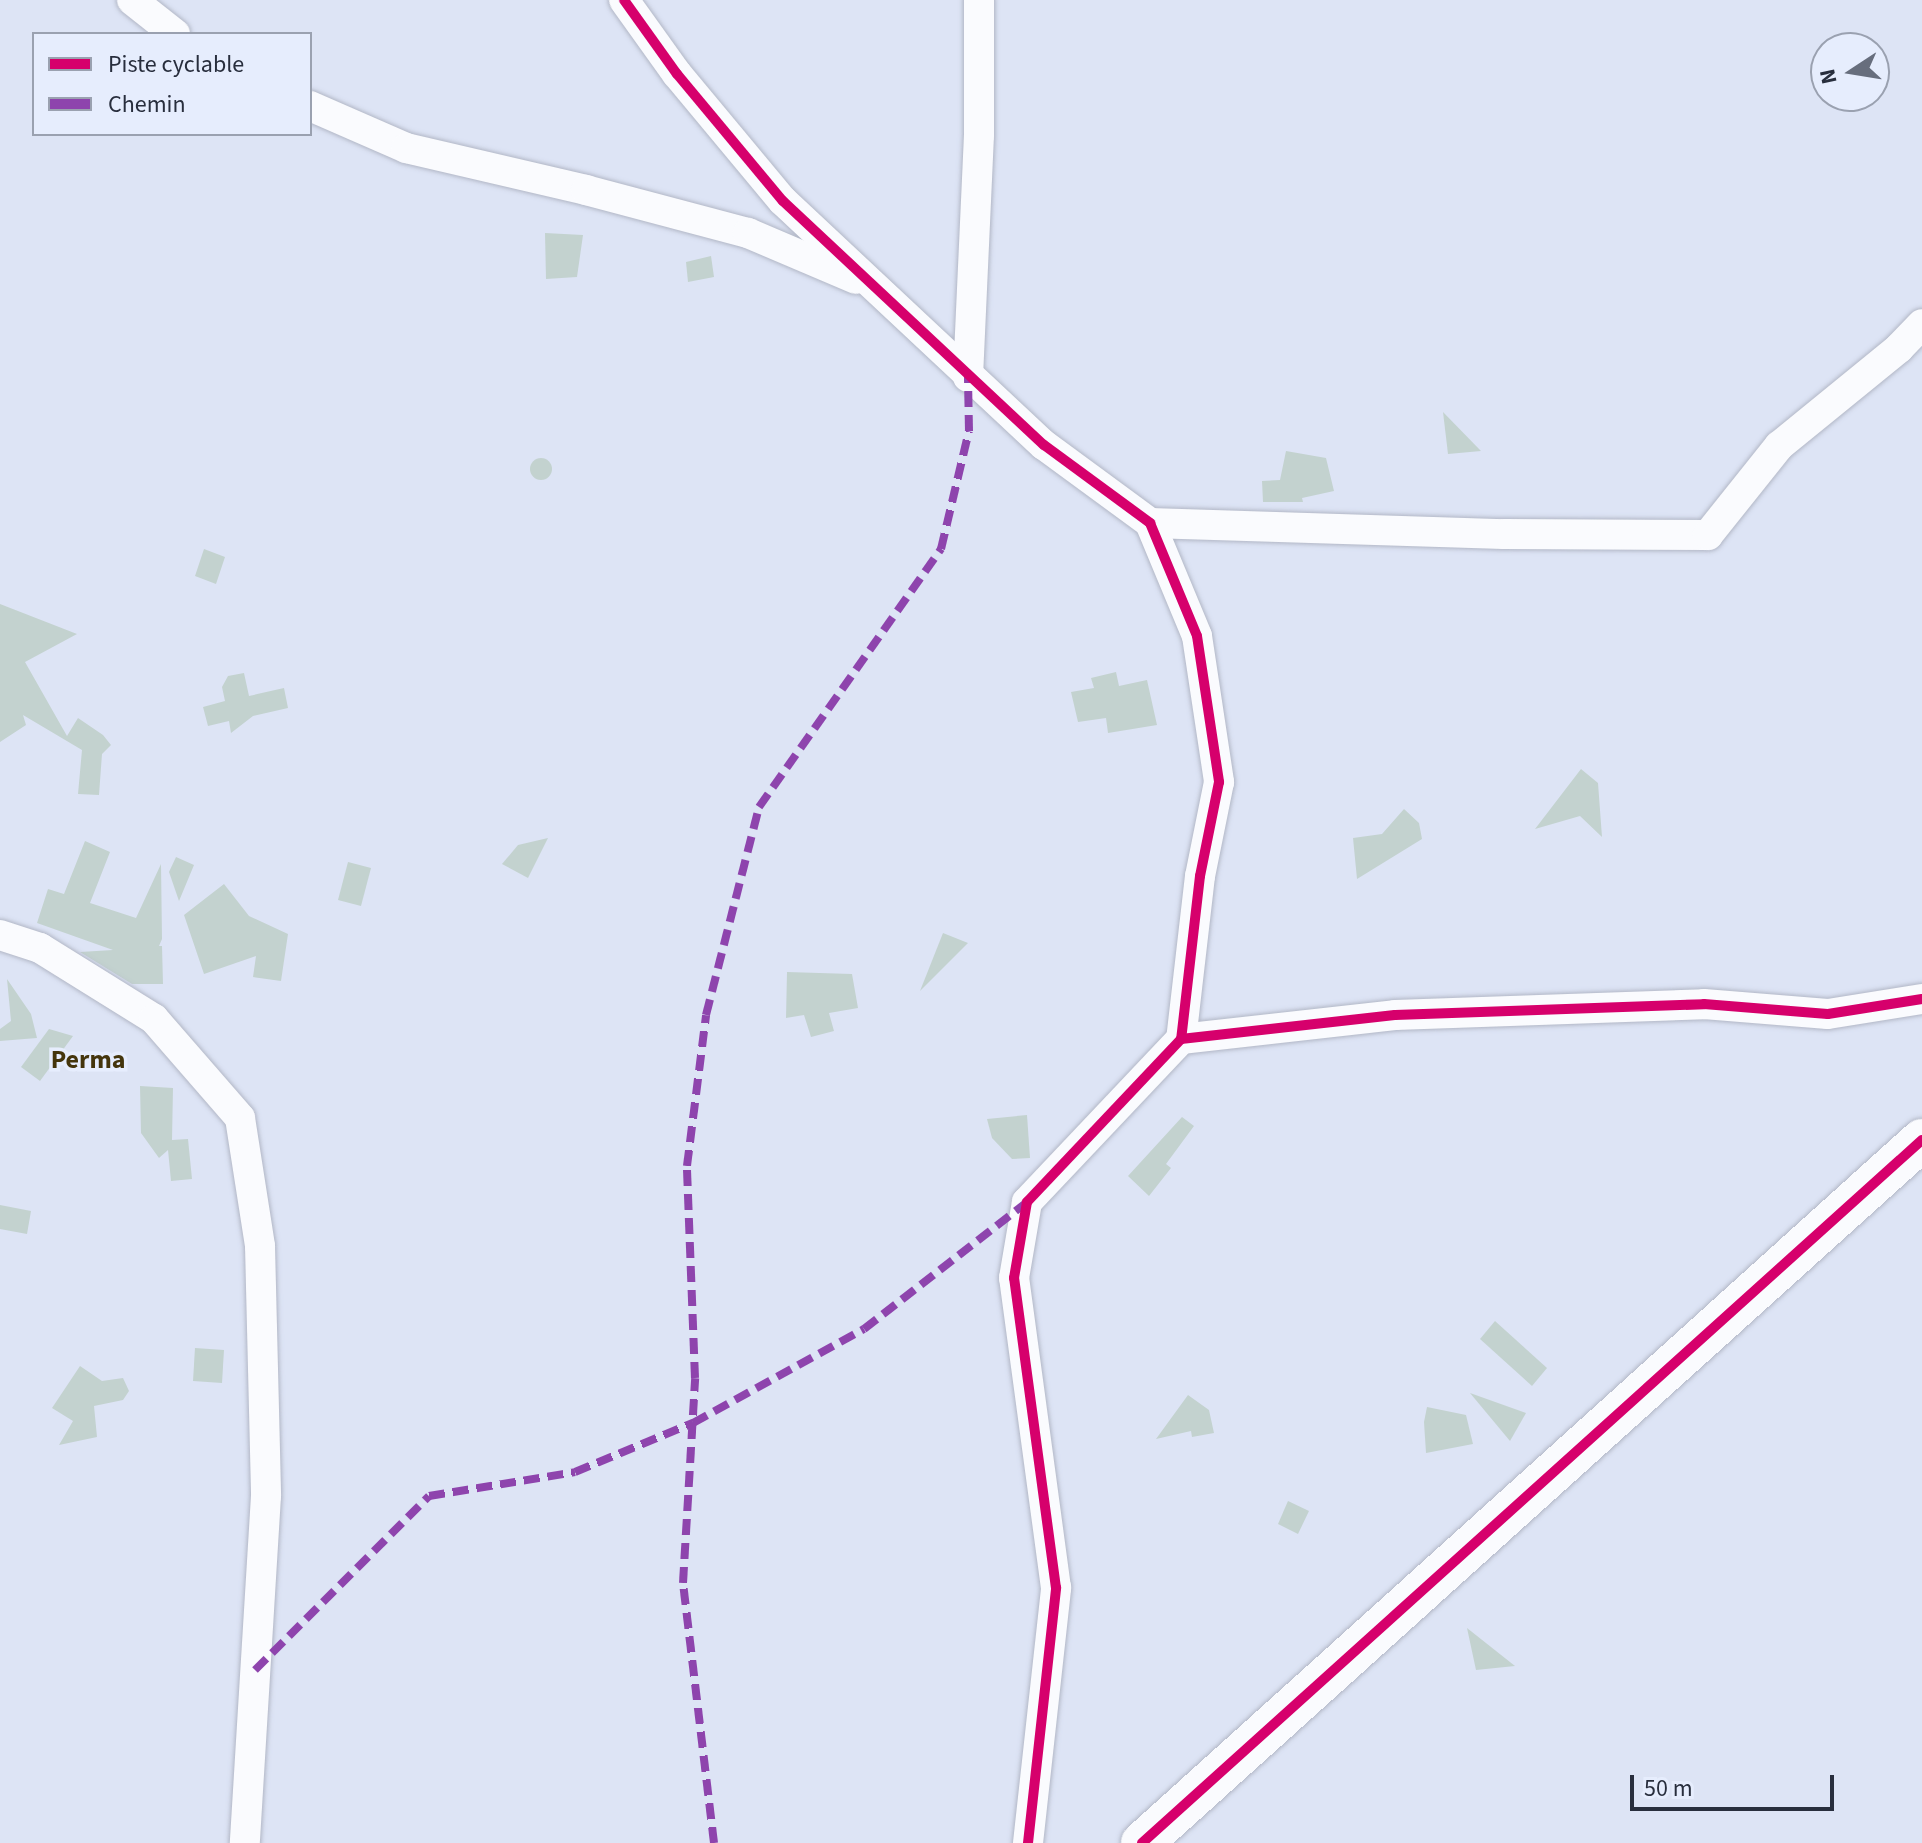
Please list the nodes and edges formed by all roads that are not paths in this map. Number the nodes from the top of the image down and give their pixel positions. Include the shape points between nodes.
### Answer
1 (132, 0) edge
2 (624, 0) edge
3 (979, 0) edge
4 (172, 32) edge
5 (312, 107) edge
6 (873, 286) junction
7 (1922, 324) edge
8 (968, 377) junction
9 (1150, 523) junction
10 (0, 935) edge
11 (1922, 999) edge
12 (1181, 1039) junction
13 (1922, 1140) edge
14 (245, 1843) edge
15 (1028, 1843) edge
16 (1142, 1843) edge

1 - 4 street
2 - 6 street via 677,74 783,201
3 - 8 street
5 - 6 street via 406,148 748,233
6 - 8 street
7 - 9 street via 1779,446 1708,535
8 - 9 street via 1044,445
9 - 12 street via 1197,636 1219,782 1200,876
10 - 14 street via 40,948 154,1019 240,1118 260,1246 266,1496
11 - 12 street via 1828,1014 1704,1004 1395,1015
12 - 15 street via 1027,1202 1014,1278 1056,1588
13 - 16 street

